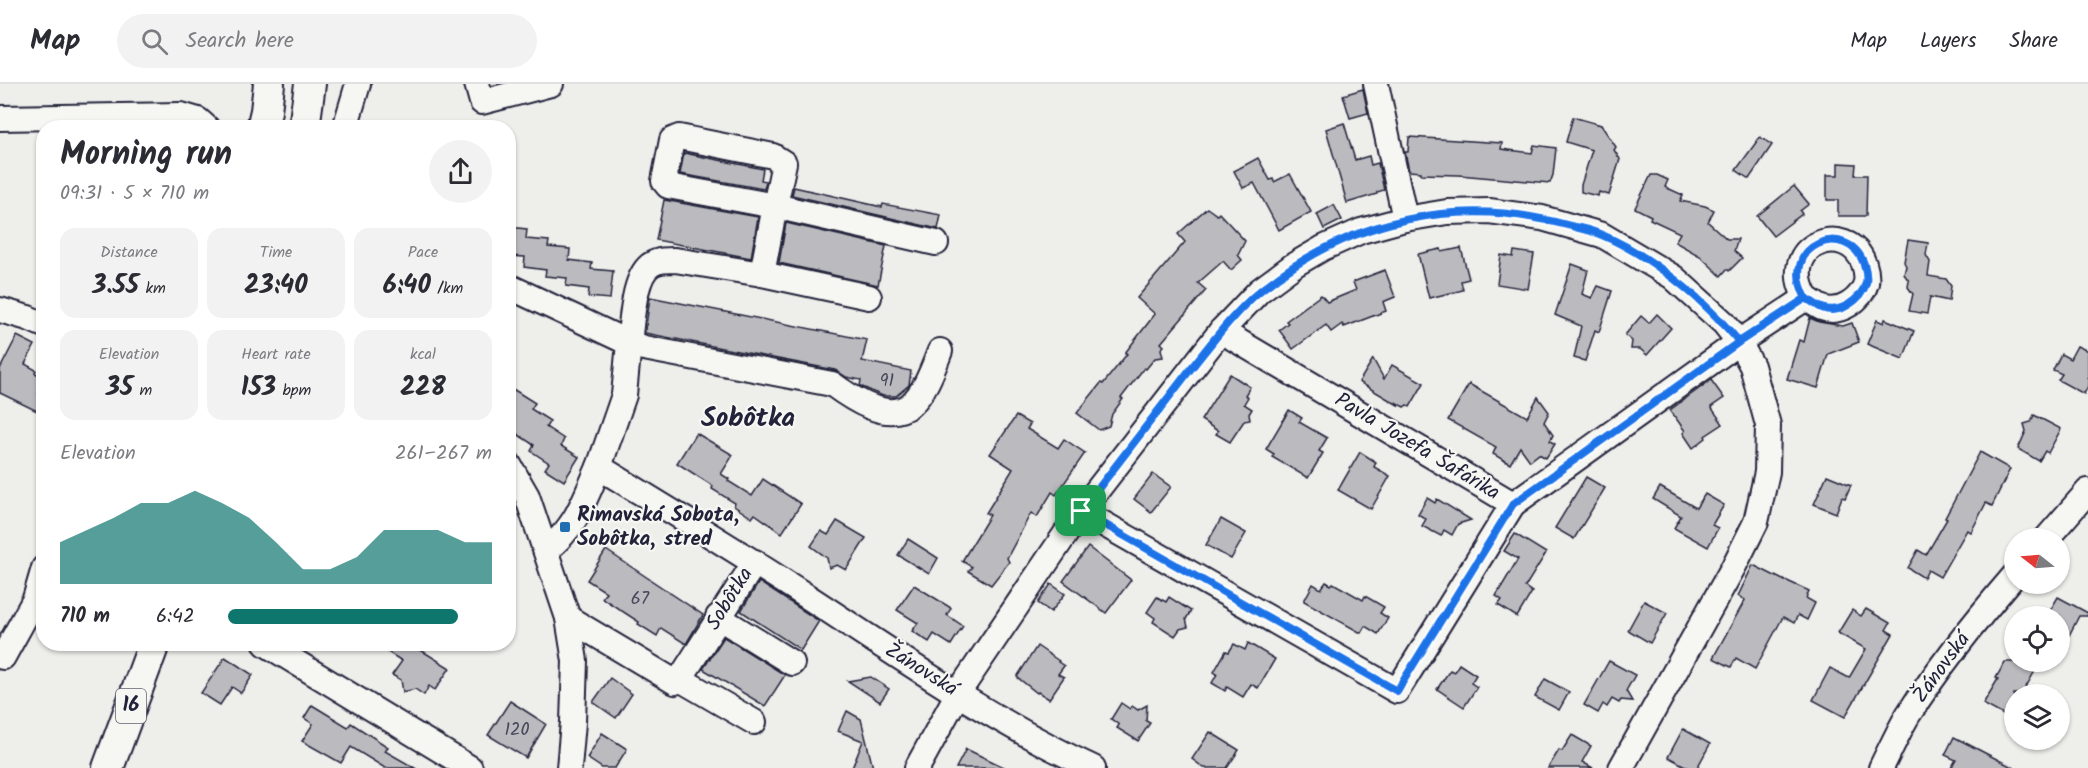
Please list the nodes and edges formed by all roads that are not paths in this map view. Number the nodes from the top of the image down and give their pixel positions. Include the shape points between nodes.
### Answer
1 (253, 84) edge
2 (269, 84) edge
3 (296, 84) edge
4 (310, 84) edge
5 (358, 84) edge
6 (477, 84) edge
7 (551, 84) edge
8 (1376, 84) edge
9 (0, 118) edge
10 (198, 120) edge
11 (251, 120) edge
12 (263, 120) edge
13 (293, 120) edge
14 (305, 120) edge
15 (347, 120) edge
16 (775, 206) junction
17 (1405, 219) junction
18 (936, 243) dead end
19 (762, 274) junction
20 (516, 290) edge
21 (869, 297) dead end
22 (1806, 298) dead end
23 (0, 310) edge
24 (36, 322) edge
25 (1221, 331) junction
26 (1739, 342) junction
27 (628, 343) junction
28 (940, 351) dead end
29 (599, 467) junction
30 (516, 478) edge
31 (2088, 491) edge
32 (1513, 504) junction
33 (1081, 511) junction
34 (2056, 528) edge
35 (546, 550) junction
36 (755, 562) junction
37 (2004, 587) edge
38 (36, 596) edge
39 (718, 617) junction
40 (568, 618) junction
41 (151, 651) edge
42 (278, 651) edge
43 (0, 655) edge
44 (792, 663) dead end
45 (680, 679) junction
46 (958, 693) junction
47 (754, 722) dead end
48 (108, 768) edge
49 (470, 768) edge
50 (569, 768) edge
51 (917, 768) edge
52 (1093, 768) edge
53 (1621, 768) edge
54 (1881, 768) edge

1 - 11 main road
2 - 12 main road
3 - 13 main road
4 - 14 main road
5 - 15 street
6 - 7 street via 482,102
8 - 17 street
9 - 10 street via 181,115
16 - 16 street via 668,186 664,181 672,140 679,137 773,156 784,163
16 - 18 street
16 - 19 street
17 - 25 street via 1361,231 1294,265 1259,291
17 - 26 street via 1447,212 1489,212 1542,218 1602,235 1673,277 1724,322
19 - 21 street
19 - 27 street via 675,260 652,264 639,279
20 - 27 street
22 - 26 street
23 - 24 street
25 - 32 street, Pavla Jozefa Šafárika
25 - 33 street
26 - 32 street
26 - 53 street via 1752,366 1768,425 1767,472 1756,522
27 - 28 street via 832,384 874,409 899,411 910,404 929,379
27 - 29 street via 624,395
29 - 35 street via 573,523
29 - 36 street, Sobôtka
30 - 35 street
31 - 34 street
32 - 33 street, Pavla Jozefa Šafárika via 1397,691
33 - 46 street
35 - 40 street
36 - 39 street, Sobôtka
36 - 46 street, Žánovská
37 - 54 street, Žánovská via 1941,666 1907,717
38 - 43 street via 3,657
39 - 44 street
39 - 45 street, Sobôtka
40 - 45 street via 675,682
40 - 50 street via 575,661
41 - 48 main road, 16
42 - 49 street
45 - 47 street
46 - 51 street
46 - 52 street, Žánovská

